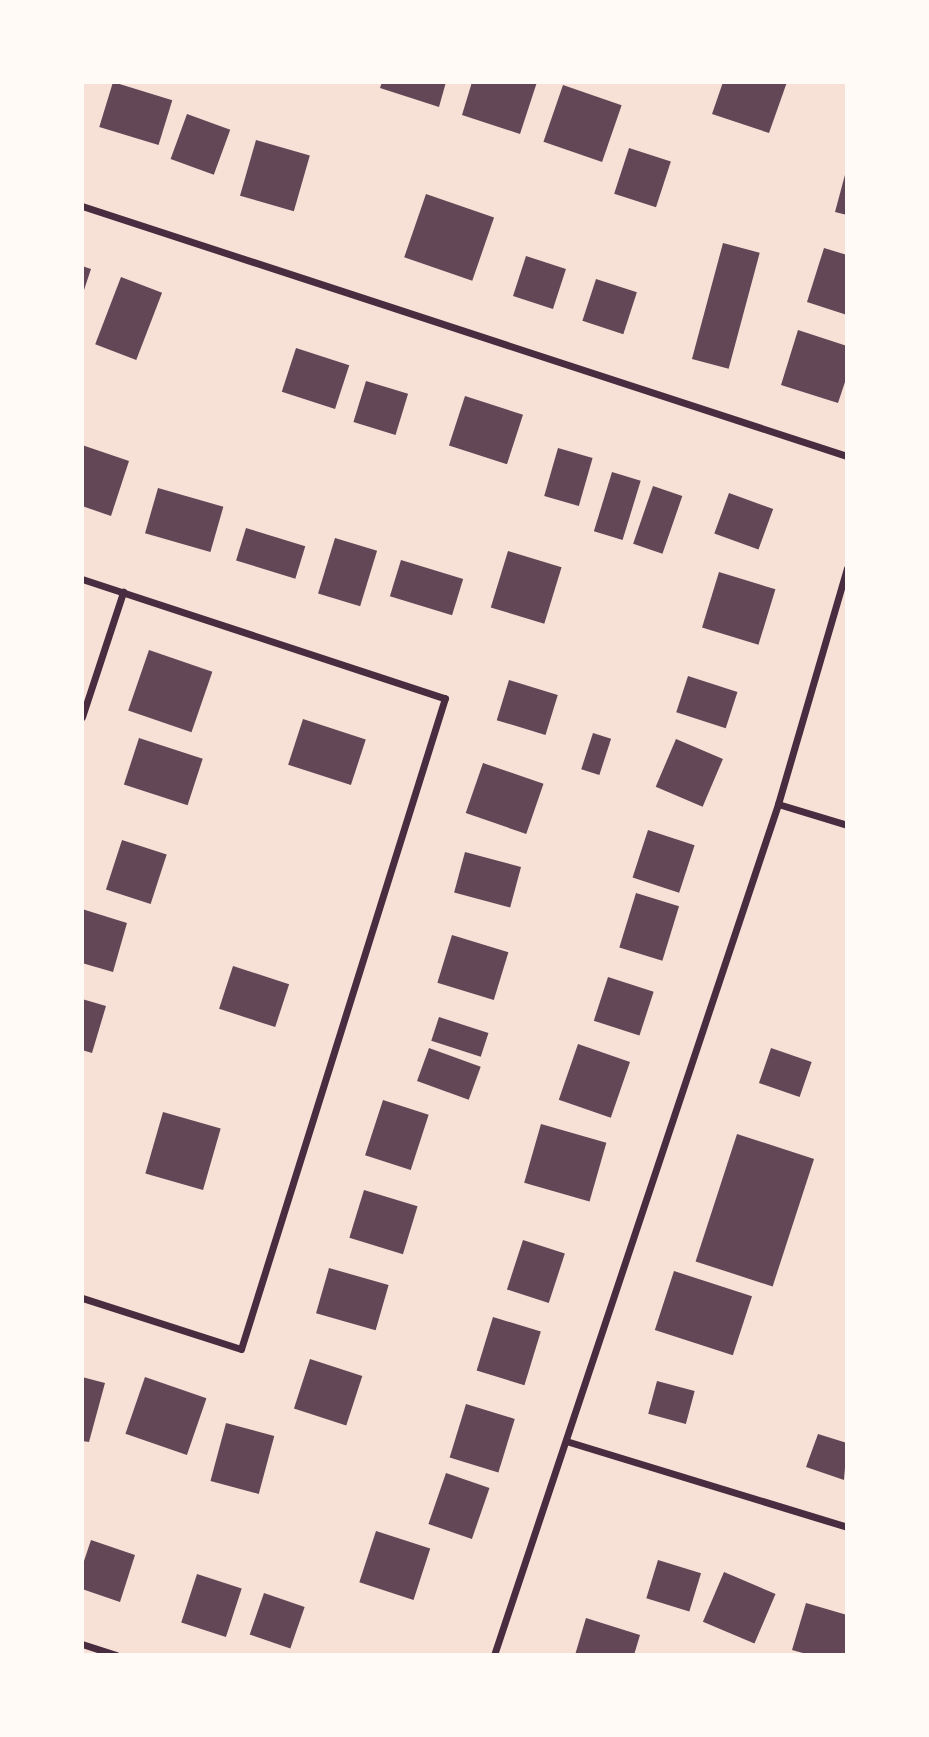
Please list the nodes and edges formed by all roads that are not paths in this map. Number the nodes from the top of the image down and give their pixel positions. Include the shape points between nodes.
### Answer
1 (82, 206) edge
2 (847, 456) edge
3 (847, 568) edge
4 (82, 579) edge
5 (123, 592) junction
6 (82, 717) edge
7 (778, 804) junction
8 (847, 825) edge
9 (82, 1298) edge
10 (566, 1441) junction
11 (847, 1527) edge
12 (82, 1644) edge
13 (116, 1655) edge
14 (494, 1655) edge

1 - 2 street
3 - 7 street
4 - 5 street
5 - 6 street
5 - 9 street via 444,698 241,1349
7 - 8 street
7 - 10 street
10 - 11 street
10 - 14 street
12 - 13 street

